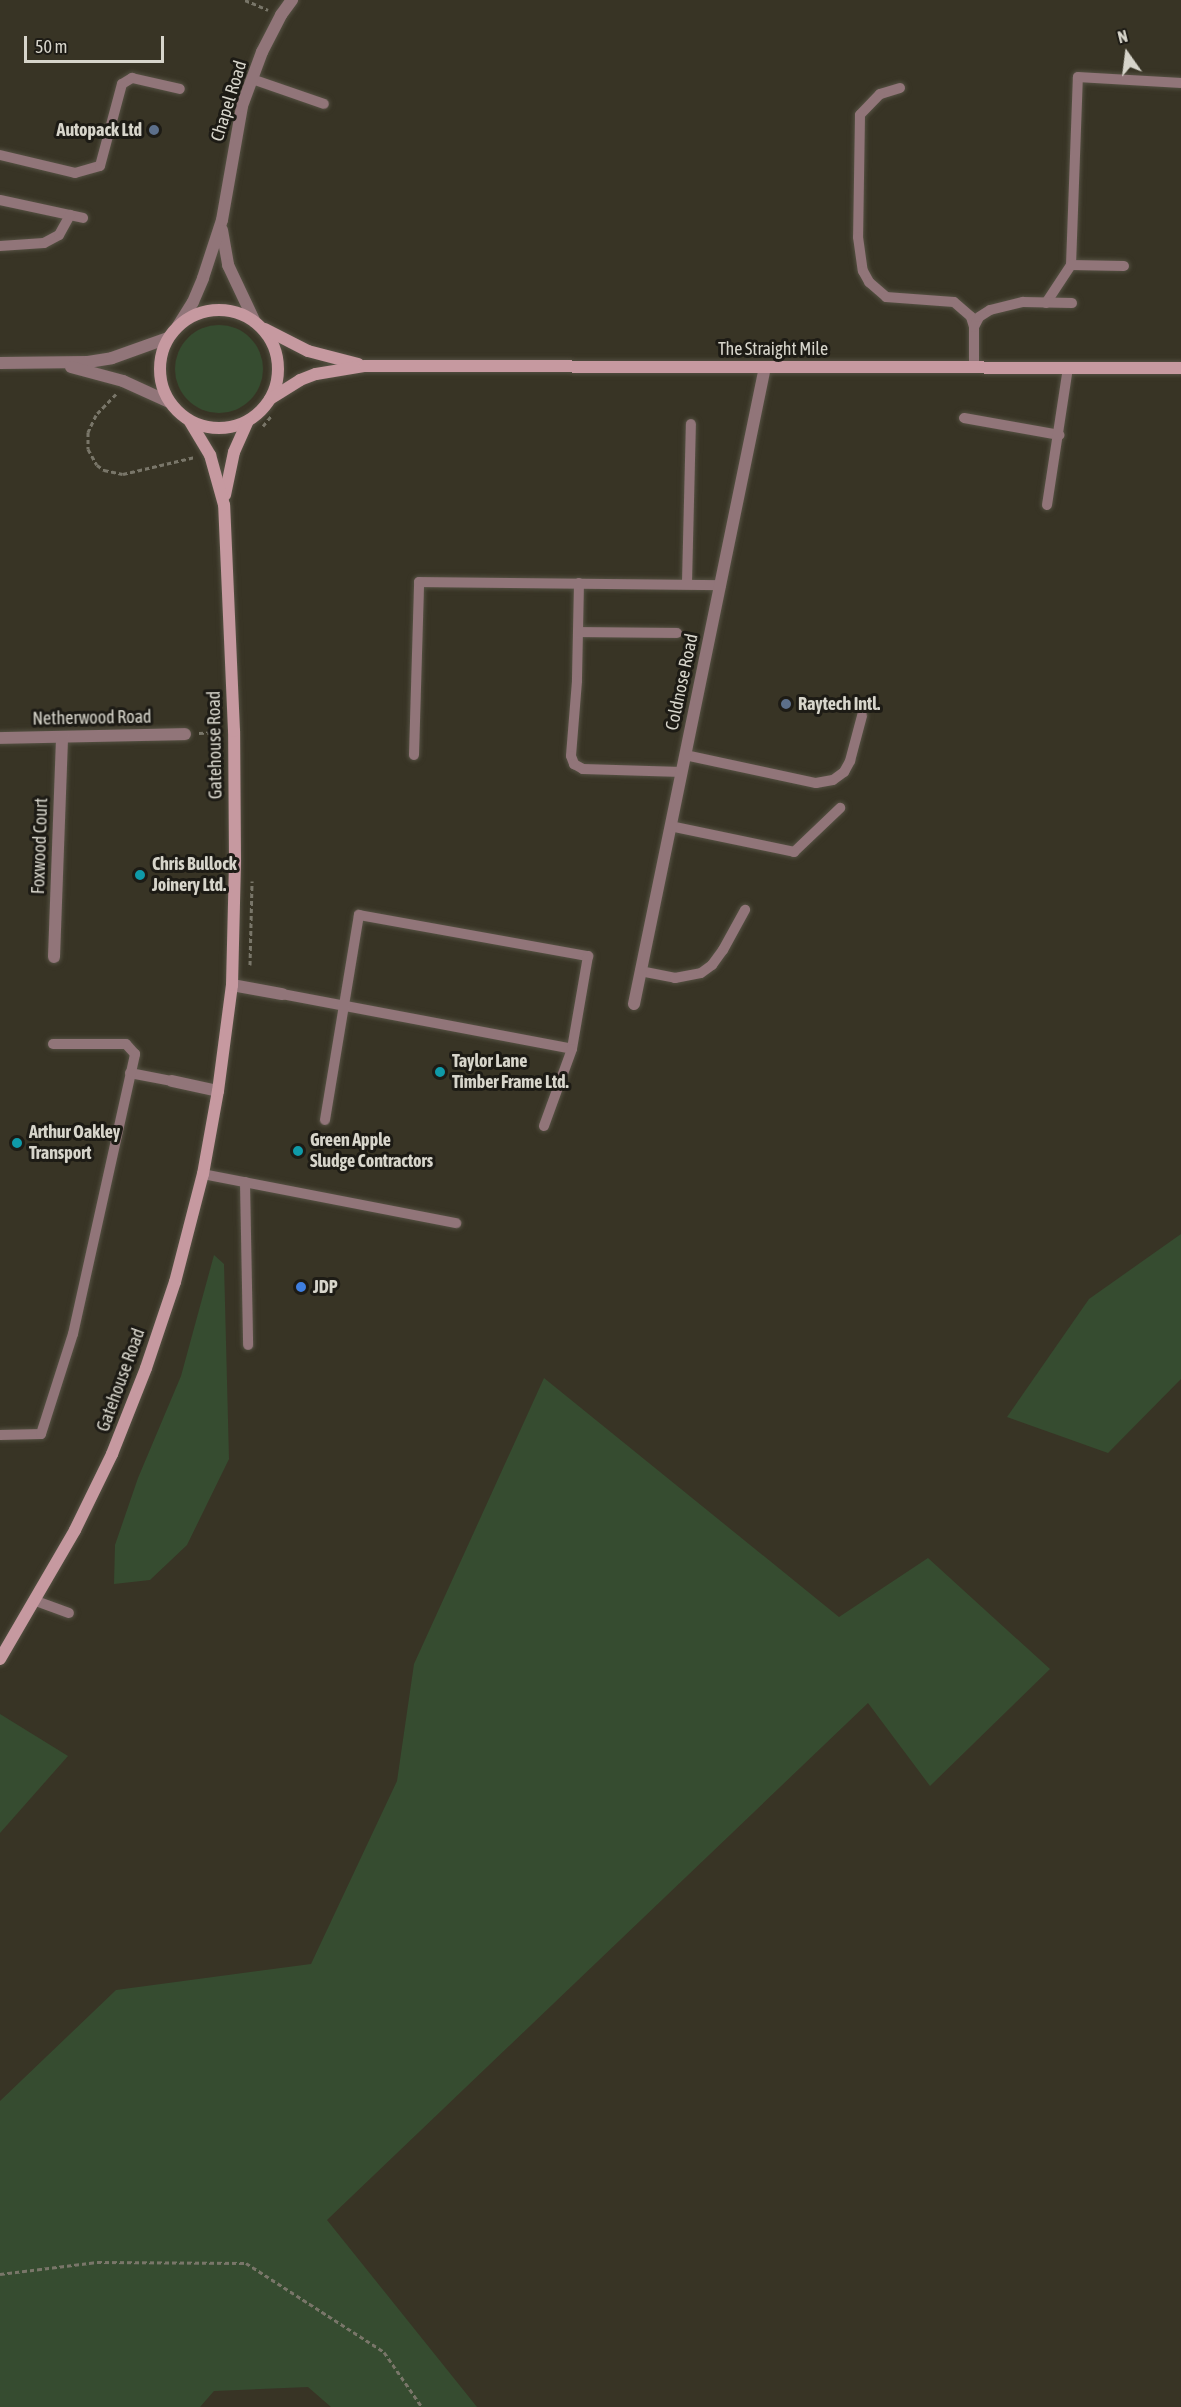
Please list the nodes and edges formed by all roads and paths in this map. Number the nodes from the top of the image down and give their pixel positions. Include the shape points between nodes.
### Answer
1 (245, 0) edge
2 (292, 0) edge
3 (281, 15) junction
4 (252, 79) junction
5 (1181, 83) edge
6 (900, 88) dead end
7 (180, 89) dead end
8 (324, 104) dead end
9 (0, 155) edge
10 (0, 200) edge
11 (70, 215) junction
12 (83, 218) dead end
13 (222, 220) junction
14 (0, 246) edge
15 (1071, 265) junction
16 (1124, 266) dead end
17 (1046, 303) junction
18 (1072, 303) dead end
19 (258, 325) junction
20 (178, 326) junction
21 (974, 327) junction
22 (168, 338) junction
23 (0, 363) edge
24 (58, 364) junction
25 (365, 366) junction
26 (765, 367) junction
27 (974, 368) junction
28 (1068, 368) junction
29 (1181, 368) edge
30 (111, 388) dead end
31 (169, 402) junction
32 (275, 404) junction
33 (964, 418) dead end
34 (248, 421) junction
35 (190, 422) junction
36 (691, 424) dead end
37 (258, 431) dead end
38 (1059, 435) junction
39 (195, 448) dead end
40 (224, 505) junction
41 (1047, 505) dead end
42 (579, 583) junction
43 (687, 583) junction
44 (721, 585) junction
45 (578, 632) junction
46 (677, 633) dead end
47 (862, 716) dead end
48 (185, 734) dead end
49 (62, 737) junction
50 (0, 738) edge
51 (414, 755) dead end
52 (685, 755) junction
53 (681, 772) junction
54 (840, 808) dead end
55 (670, 826) junction
56 (252, 877) dead end
57 (745, 910) dead end
58 (54, 957) dead end
59 (640, 971) junction
60 (232, 985) junction
61 (249, 988) junction
62 (282, 994) joint
63 (634, 1004) dead end
64 (345, 1006) junction
65 (53, 1044) dead end
66 (572, 1049) junction
67 (130, 1073) junction
68 (172, 1081) joint
69 (218, 1091) junction
70 (325, 1120) dead end
71 (544, 1126) dead end
72 (203, 1174) junction
73 (245, 1182) junction
74 (456, 1223) dead end
75 (248, 1345) dead end
76 (0, 1435) edge
77 (36, 1601) junction
78 (69, 1613) dead end
79 (0, 1659) edge
80 (0, 2274) edge
81 (422, 2407) edge

1 - 3 path
2 - 3 street, Chapel Road
3 - 4 street, Chapel Road
4 - 8 lane
4 - 13 street, Chapel Road via 232,147
5 - 15 lane via 1078,77
6 - 21 lane via 880,94 860,115 858,237 863,271 886,297 954,302 971,317
7 - 9 lane via 132,78 122,84 100,166 75,172
10 - 11 lane
11 - 12 lane
11 - 14 lane via 59,235 44,243
13 - 19 street, Chapel Road via 228,265
13 - 20 street, Chapel Road via 197,294
15 - 16 lane
15 - 17 lane
17 - 18 lane
17 - 21 lane via 1023,302 990,310 979,317
19 - 20 main road via 235,312 220,310 197,314
19 - 25 main road, The Straight Mile via 308,351
19 - 32 main road via 273,346 279,369
20 - 22 main road
21 - 27 lane
22 - 24 street via 112,358
22 - 31 main road via 160,357 159,376
23 - 24 street
24 - 31 street via 123,381
25 - 26 main road, The Straight Mile
25 - 32 main road, The Straight Mile via 316,374 284,388
26 - 27 main road, The Straight Mile
26 - 44 street, Coldnose Road
27 - 28 main road, The Straight Mile
28 - 29 main road, The Straight Mile
28 - 38 lane
30 - 39 path via 119,392 96,415 88,432 88,449 97,465 123,474 199,456
31 - 35 main road
32 - 34 main road
32 - 37 path
33 - 38 lane
34 - 35 main road via 217,429
34 - 40 main road, Gatehouse Road via 234,452
35 - 40 main road, Gatehouse Road via 210,455
36 - 43 lane
38 - 41 lane
40 - 60 main road, Gatehouse Road via 234,731
42 - 43 lane
42 - 45 lane
42 - 51 lane via 419,582
43 - 44 lane
44 - 52 street, Coldnose Road
45 - 46 lane
45 - 53 lane via 571,756 574,764 583,769
47 - 52 lane via 850,761 833,780 816,783
48 - 49 street, Netherwood Road
49 - 50 street, Netherwood Road
49 - 58 street, Foxwood Court
52 - 53 street, Coldnose Road
53 - 55 street, Coldnose Road
54 - 55 lane via 794,852
55 - 59 street, Coldnose Road
56 - 61 path
57 - 59 lane via 723,950 701,974 675,978
59 - 63 street, Coldnose Road
60 - 61 street
60 - 69 main road, Gatehouse Road
61 - 62 street
62 - 64 lane
64 - 66 lane
64 - 66 lane via 359,915 588,956
64 - 70 lane
65 - 67 lane via 126,1044 135,1054
66 - 71 lane
67 - 68 lane
67 - 76 lane via 73,1334 41,1434
68 - 69 street
69 - 72 main road, Gatehouse Road
72 - 73 lane
72 - 77 main road, Gatehouse Road via 175,1282 112,1454
73 - 74 lane
73 - 75 lane
77 - 78 lane
77 - 79 main road, Gatehouse Road
80 - 81 path via 97,2262 246,2263 384,2352

